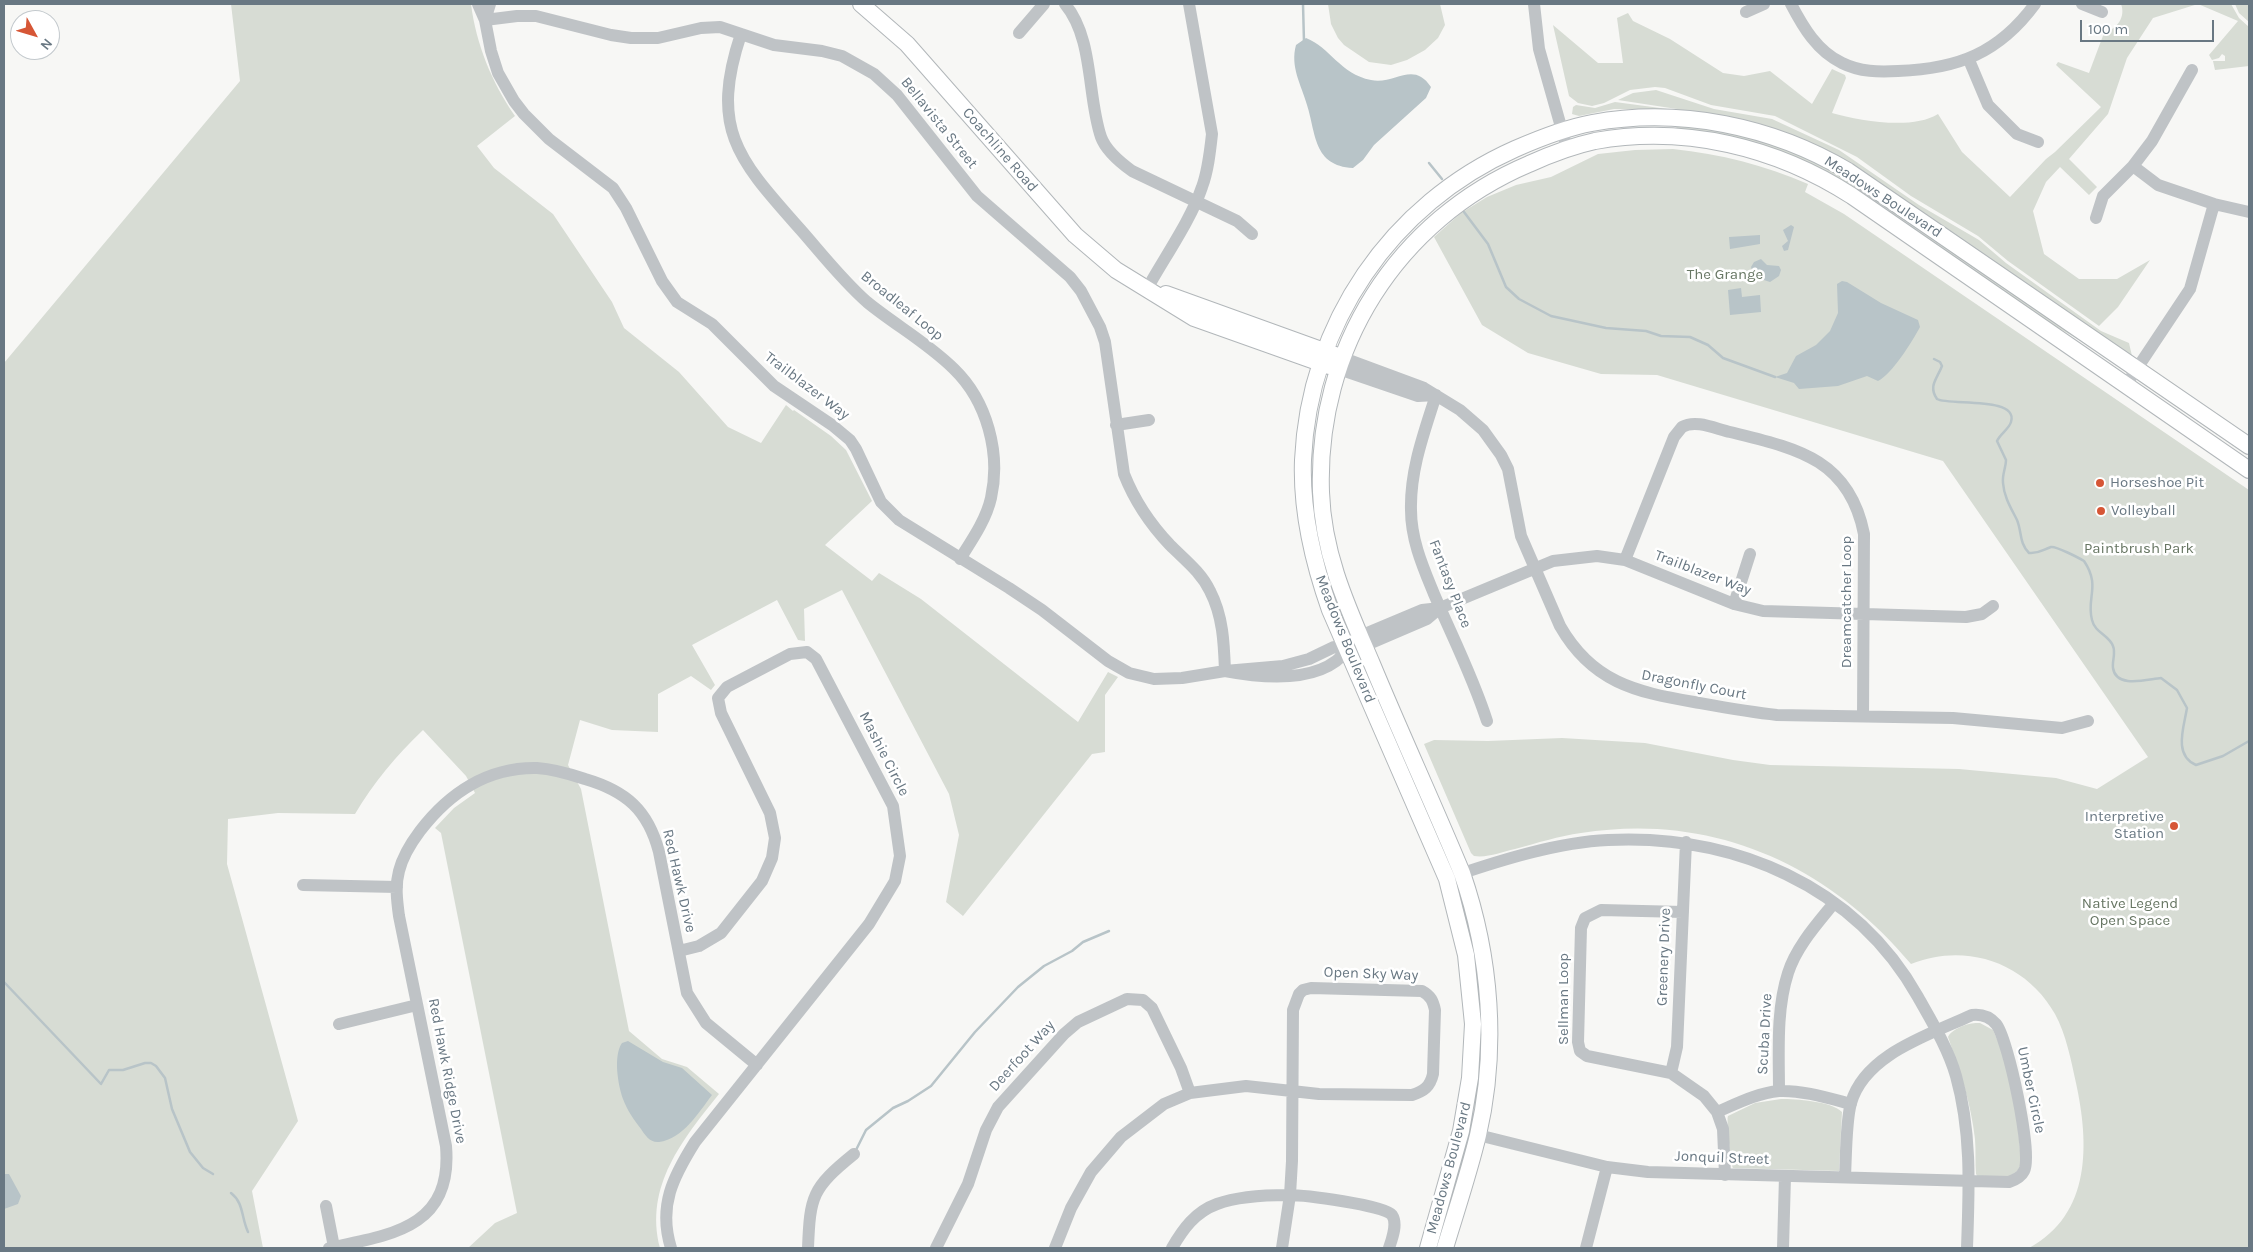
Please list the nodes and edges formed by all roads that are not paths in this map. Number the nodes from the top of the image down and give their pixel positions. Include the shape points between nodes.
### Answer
1 (478, 4) edge
2 (490, 4) edge
3 (861, 4) edge
4 (1044, 4) edge
5 (1065, 4) edge
6 (1189, 4) edge
7 (1534, 4) edge
8 (1764, 4) edge
9 (1791, 4) edge
10 (2035, 4) edge
11 (2082, 4) edge
12 (1746, 12) dead end
13 (2102, 12) dead end
14 (484, 20) junction
15 (1019, 33) dead end
16 (742, 34) junction
17 (1969, 60) junction
18 (2192, 70) dead end
19 (1562, 130) junction
20 (2038, 142) dead end
21 (1567, 148) junction
22 (2133, 166) junction
23 (1196, 202) junction
24 (2214, 204) junction
25 (2249, 212) edge
26 (2096, 218) dead end
27 (1252, 234) dead end
28 (1146, 289) junction
29 (1323, 357) junction
30 (1341, 364) junction
31 (2137, 370) junction
32 (2126, 385) junction
33 (1436, 395) junction
34 (1149, 420) dead end
35 (1116, 424) junction
36 (2249, 446) edge
37 (2249, 470) edge
38 (1750, 554) dead end
39 (960, 559) junction
40 (1625, 560) junction
41 (1535, 568) junction
42 (1734, 604) junction
43 (1993, 606) dead end
44 (1440, 608) junction
45 (1864, 614) junction
46 (1362, 641) junction
47 (1348, 649) junction
48 (1225, 671) junction
49 (1863, 716) junction
50 (2088, 720) dead end
51 (1396, 721) junction
52 (1487, 721) dead end
53 (1686, 842) junction
54 (1454, 876) junction
55 (302, 884) dead end
56 (397, 887) junction
57 (1834, 903) junction
58 (1683, 912) junction
59 (678, 951) junction
60 (417, 1006) junction
61 (339, 1024) dead end
62 (1473, 1024) junction
63 (1937, 1031) junction
64 (757, 1065) junction
65 (1671, 1073) junction
66 (1292, 1092) junction
67 (1779, 1092) junction
68 (1190, 1093) junction
69 (1851, 1104) junction
70 (1717, 1112) junction
71 (1478, 1135) junction
72 (854, 1154) dead end
73 (1607, 1167) junction
74 (1725, 1175) junction
75 (1785, 1176) junction
76 (1846, 1177) junction
77 (1970, 1182) junction
78 (1290, 1195) junction
79 (326, 1206) dead end
80 (332, 1248) edge
81 (671, 1248) edge
82 (808, 1248) edge
83 (936, 1248) edge
84 (1056, 1248) edge
85 (1172, 1248) edge
86 (1282, 1248) edge
87 (1390, 1248) edge
88 (1428, 1248) edge
89 (1445, 1248) edge
90 (1586, 1248) edge
91 (1783, 1248) edge
92 (1967, 1248) edge

1 - 14 street, Trailblazer Way
2 - 14 street
3 - 28 main road, Coachline Road via 906,44 1075,235 1101,259
4 - 15 street
5 - 23 street via 1073,14 1082,37 1102,138 1132,172
6 - 23 street via 1212,134 1203,186
7 - 19 street via 1539,49
8 - 12 street
9 - 17 street via 1819,47 1842,63 1873,72 1928,70
10 - 17 street via 2012,33
11 - 13 street
14 - 16 street, Bellavista Street via 543,17 611,36 631,38 658,38 711,27
14 - 39 street, Trailblazer Way via 498,73 514,101 549,139 613,188 662,281 677,302 712,324 774,386 843,433 856,450 876,493 889,511
16 - 35 street, Bellavista Street via 774,45 842,56 874,74 897,95 977,196 1081,290 1105,342
16 - 39 street, Broadleaf Loop via 729,82 728,104 734,140 751,172 856,292 954,369 981,407 992,444 994,478 986,515
17 - 20 street via 1988,105 2017,134
18 - 22 street via 2152,141
19 - 21 street
19 - 29 main road, Meadows Boulevard via 1480,166 1421,209 1362,276 1335,325
19 - 31 main road, Meadows Boulevard via 1626,119 1696,119 1764,133 1808,151 1862,180
21 - 30 main road, Meadows Boulevard via 1490,182 1434,223 1400,258 1372,295 1352,333
21 - 32 main road, Meadows Boulevard via 1635,137 1694,138 1758,151 1801,168 1852,196
22 - 24 street via 2158,185
22 - 26 street via 2103,196
23 - 27 street via 1238,220
23 - 28 street
24 - 25 street
24 - 31 street via 2190,289
28 - 29 main road, Coachline Road via 1194,318
29 - 30 main road, Coachline Road
29 - 47 main road, Meadows Boulevard via 1312,392 1305,435 1305,510 1320,582
30 - 33 street via 1418,396
30 - 46 main road, Meadows Boulevard via 1325,420 1322,500 1330,558
31 - 32 street
31 - 36 main road, Meadows Boulevard
32 - 37 main road, Meadows Boulevard
33 - 41 street, Dragonfly Court via 1472,419 1501,455 1512,484 1521,536
33 - 44 street, Fantasy Place via 1415,466 1411,511 1416,546
34 - 35 street
35 - 48 street, Bellavista Street via 1121,459 1142,512 1194,567 1210,591 1221,621
38 - 42 street
39 - 48 street, Trailblazer Way via 1042,610 1119,669 1165,680
40 - 41 street, Trailblazer Way via 1584,556 1553,561
40 - 42 street, Trailblazer Way
40 - 45 street, Dreamcatcher Loop via 1674,437 1682,427 1699,424 1793,448 1816,460 1838,479 1856,506 1864,534
41 - 44 street, Trailblazer Way
41 - 49 street, Dragonfly Court via 1560,626 1576,650 1597,670 1632,689 1751,712
42 - 45 street, Trailblazer Way via 1782,613
43 - 45 street, Trailblazer Way via 1982,614 1966,616
44 - 46 street, Trailblazer Way via 1427,619
44 - 52 street, Fantasy Place
45 - 49 street, Dreamcatcher Loop
46 - 51 main road, Meadows Boulevard
47 - 48 street, Trailblazer Way via 1334,647 1283,666
47 - 51 main road via 1360,653 1384,708
47 - 54 main road, Meadows Boulevard
49 - 50 street, Dragonfly Court via 1953,718 2062,728
51 - 54 main road, Meadows Boulevard
53 - 54 street via 1646,839 1570,844
53 - 57 street via 1761,862
53 - 58 street, Greenery Drive
54 - 62 main road, Meadows Boulevard
54 - 71 main road, Meadows Boulevard via 1480,939 1488,998 1489,1062
55 - 56 street
56 - 59 street, Red Hawk Drive via 399,871 410,845 438,810 460,791 474,782 506,771 538,768 567,773 620,793 647,821 659,852
56 - 60 street, Red Hawk Ridge Drive via 399,916
57 - 63 street via 1869,933 1899,967
57 - 67 street, Scuba Drive via 1799,950 1788,972 1780,1031
58 - 65 street, Greenery Drive via 1677,1047
58 - 65 street, Sellman Loop via 1602,910 1585,918 1581,928 1580,1052
59 - 64 street, Red Hawk Drive via 687,993 699,1014 713,1030
59 - 64 street, Mashie Circle via 700,946 720,933 762,882 772,858 775,838 770,813 721,713 718,698 727,687 790,654 807,652 816,659 893,806 900,856 895,881 869,924
60 - 61 street
60 - 80 street, Red Hawk Ridge Drive via 446,1146 446,1171 441,1190 431,1208 404,1230
62 - 71 main road via 1478,1038 1478,1075 1472,1128
62 - 88 main road, Meadows Boulevard via 1467,1105
63 - 69 street, Umber Circle via 1880,1061 1860,1082
63 - 77 street via 1955,1074 1961,1099
63 - 77 street, Umber Circle via 1972,1015 1986,1016 1997,1024 2007,1051 2023,1121 2026,1164 2020,1177 2009,1182
64 - 81 street, Mashie Circle via 695,1142 680,1167 666,1208
65 - 70 street, Sellman Loop via 1704,1096
66 - 66 street, Open Sky Way via 1293,1010 1298,994 1303,990 1414,989 1429,995 1434,1002 1431,1082 1426,1090 1412,1095
66 - 68 street via 1246,1086
66 - 78 street, Open Sky Way
67 - 69 street via 1810,1094
67 - 70 street via 1752,1098
68 - 83 street, Deerfoot Way via 1152,1008 1143,1000 1127,999 1078,1022 998,1107 986,1130 968,1184
68 - 84 street via 1164,1104 1115,1144 1091,1172 1071,1208
69 - 76 street, Umber Circle
70 - 74 street, Sellman Loop via 1723,1129
71 - 73 street, Jonquil Street
71 - 89 main road, Meadows Boulevard
72 - 82 street via 831,1172 813,1200 809,1211
73 - 74 street, Jonquil Street
73 - 90 street
74 - 75 street, Jonquil Street
75 - 76 street, Jonquil Street
75 - 91 street
76 - 77 street, Jonquil Street
77 - 92 street
78 - 85 street via 1245,1197 1216,1204 1194,1218
78 - 86 street, Open Sky Way
78 - 87 street via 1373,1206 1392,1215 1394,1229
79 - 80 street

